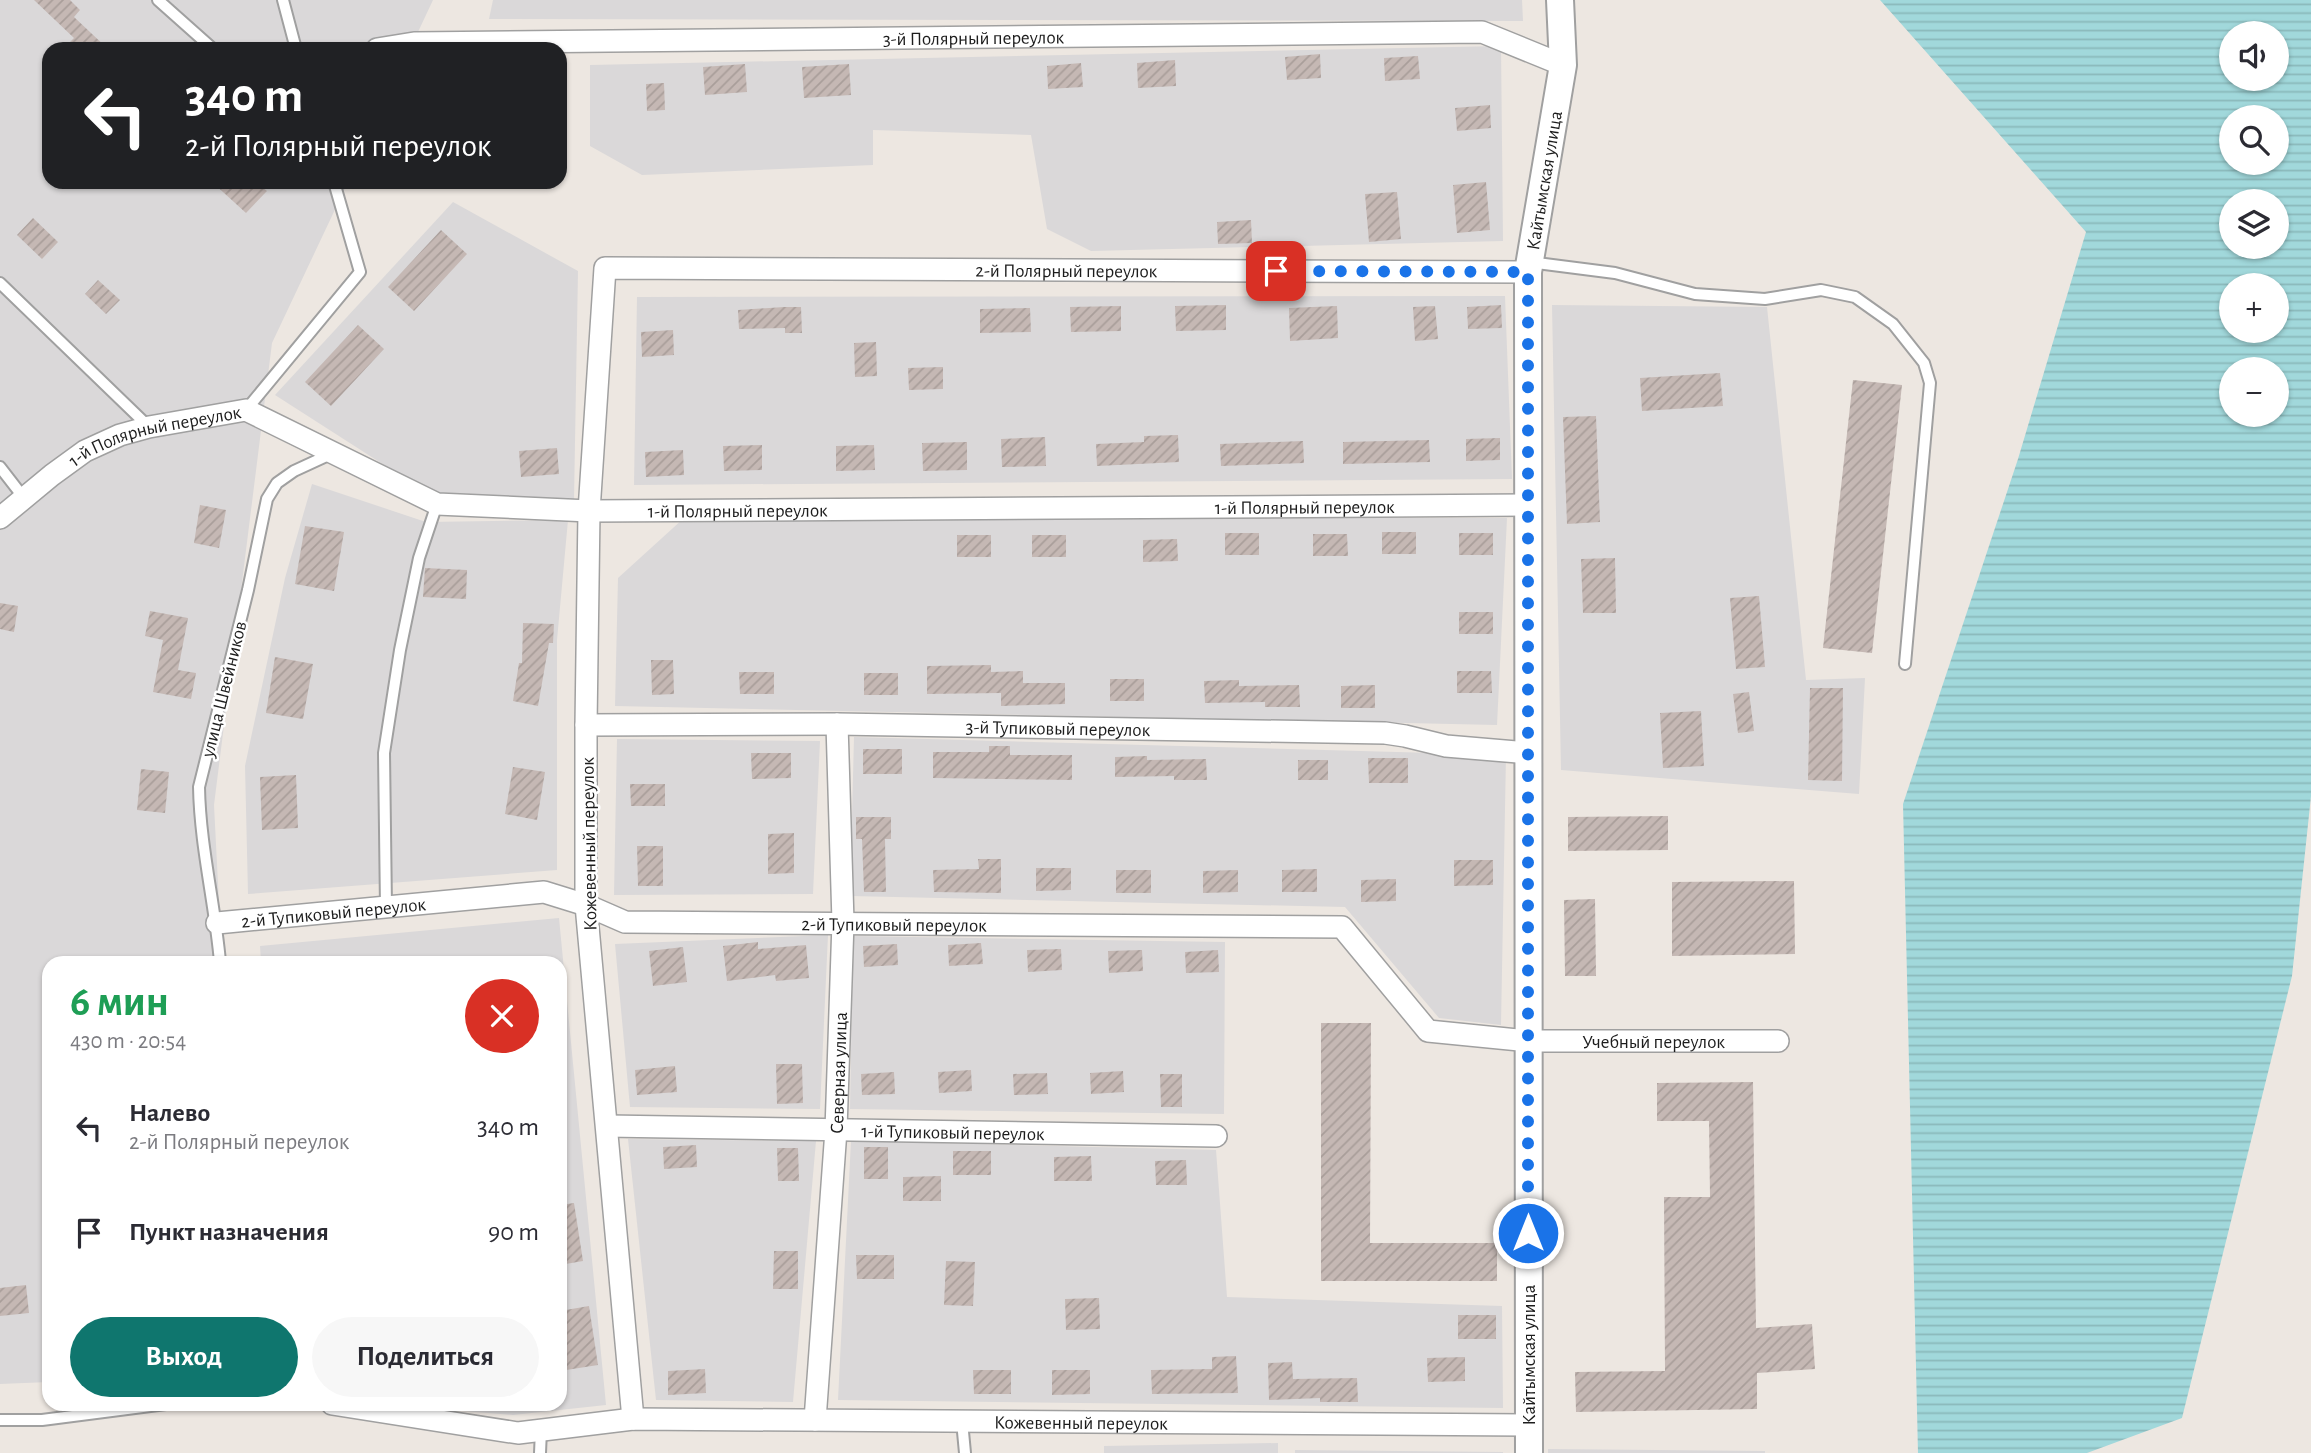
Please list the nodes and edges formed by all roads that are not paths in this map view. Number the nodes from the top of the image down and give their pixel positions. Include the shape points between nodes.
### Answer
1 (158, 0) edge
2 (283, 0) edge
3 (1560, 0) edge
4 (205, 42) edge
5 (294, 42) edge
6 (511, 42) edge
7 (1563, 65) junction
8 (333, 189) edge
9 (336, 189) edge
10 (338, 195) junction
11 (1528, 267) junction
12 (605, 268) joint
13 (0, 283) edge
14 (246, 410) junction
15 (149, 427) junction
16 (333, 453) junction
17 (0, 467) edge
18 (24, 498) junction
19 (437, 503) junction
20 (1528, 505) junction
21 (589, 511) junction
22 (0, 518) edge
23 (1905, 664) dead end
24 (586, 724) junction
25 (837, 724) junction
26 (1529, 753) junction
27 (586, 905) junction
28 (386, 907) junction
29 (843, 922) junction
30 (217, 923) junction
31 (220, 956) edge
32 (1528, 1041) junction
33 (1778, 1041) dead end
34 (607, 1126) junction
35 (836, 1130) junction
36 (1216, 1136) dead end
37 (112, 1411) edge
38 (377, 1411) edge
39 (633, 1419) junction
40 (0, 1420) edge
41 (815, 1420) junction
42 (962, 1421) junction
43 (1528, 1424) junction
44 (541, 1430) junction
45 (540, 1453) edge
46 (965, 1453) edge
47 (1529, 1453) edge

1 - 4 lane
2 - 5 lane
3 - 7 street, Кайтымская улица
6 - 7 street, 3-й Полярный переулок via 1482,32
7 - 11 street, Кайтымская улица
8 - 10 lane
9 - 10 lane
10 - 14 lane via 360,272
11 - 12 street, 2-й Полярный переулок
11 - 20 street, Кайтымская улица
11 - 23 lane via 1615,272 1695,293 1765,299 1821,290 1855,297 1893,324 1924,363 1930,383
12 - 21 street, Кожевенный переулок
13 - 15 lane
14 - 15 street, 1-й Полярный переулок
14 - 16 street, 1-й Полярный переулок
15 - 18 street, 1-й Полярный переулок via 85,451
16 - 19 street, 1-й Полярный переулок
16 - 30 lane, улица Швейников via 293,471 277,483 267,499 199,787 199,819
17 - 18 lane
18 - 22 street, 1-й Полярный переулок
19 - 21 street, 1-й Полярный переулок
19 - 28 lane via 419,558 384,753
20 - 21 street, 1-й Полярный переулок
20 - 26 street, Кайтымская улица
21 - 24 street, Кожевенный переулок
24 - 25 street, 3-й Тупиковый переулок
24 - 27 street, Кожевенный переулок
25 - 26 street, 3-й Тупиковый переулок via 1385,733 1446,746
25 - 29 street, Северная улица
26 - 32 street, Кайтымская улица
27 - 28 street, 2-й Тупиковый переулок via 544,892
27 - 29 street, 2-й Тупиковый переулок via 625,922
27 - 34 street, Кожевенный переулок
28 - 30 street, 2-й Тупиковый переулок
29 - 32 street, 2-й Тупиковый переулок via 1342,927 1428,1031
29 - 35 street, Северная улица
30 - 31 lane, улица Швейников
32 - 33 street, Учебный переулок
32 - 43 street, Кайтымская улица
34 - 35 street, 1-й Тупиковый переулок
34 - 39 street, Кожевенный переулок
35 - 36 street, 1-й Тупиковый переулок
35 - 41 street, Северная улица
37 - 40 lane
38 - 44 street, Кожевенный переулок via 518,1433
39 - 41 street, Кожевенный переулок
39 - 44 street, Кожевенный переулок
41 - 42 street, Кожевенный переулок
42 - 43 street, Кожевенный переулок
42 - 46 lane
43 - 47 street, Кайтымская улица
44 - 45 lane

